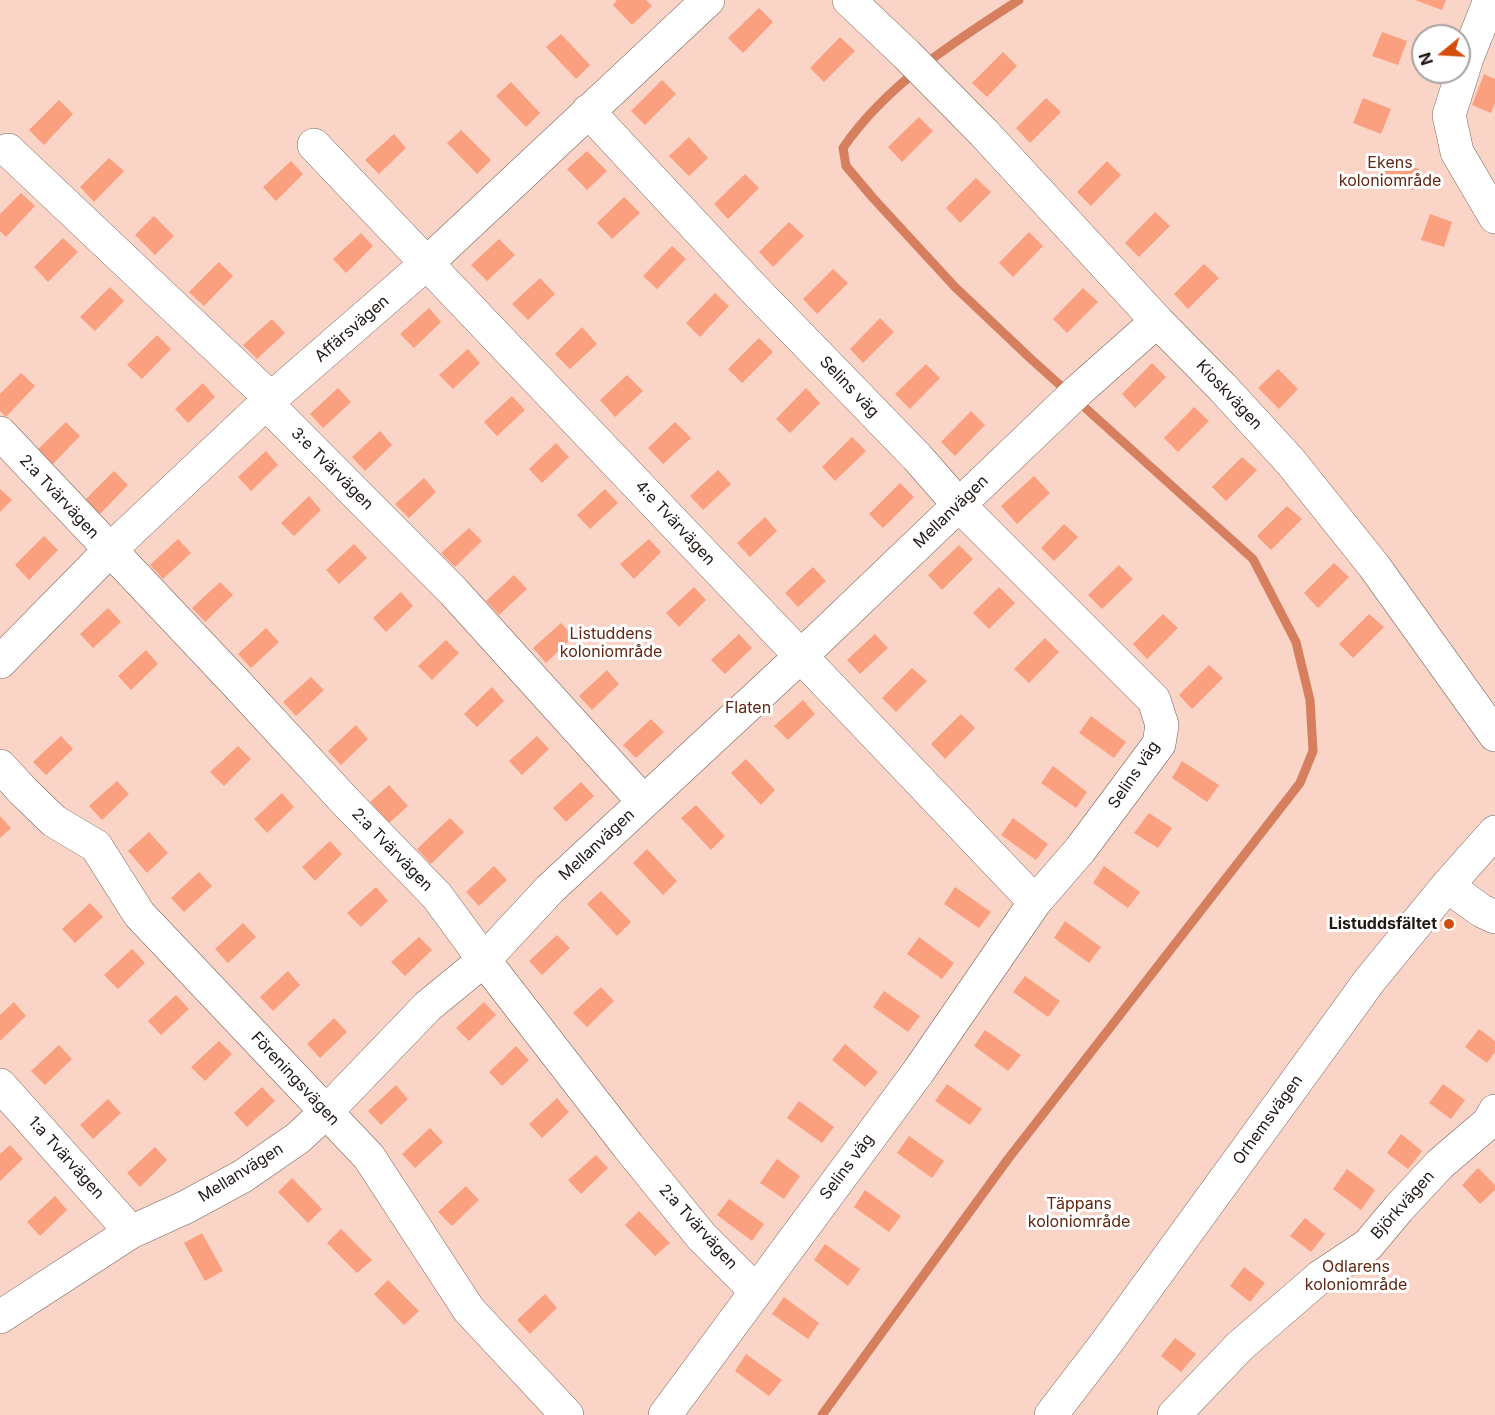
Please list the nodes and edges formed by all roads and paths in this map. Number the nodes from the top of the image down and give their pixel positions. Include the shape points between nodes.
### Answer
1 (708, 0) edge
2 (849, 0) edge
3 (1490, 0) edge
4 (588, 111) junction
5 (314, 145) dead end
6 (8, 150) dead end
7 (1495, 217) edge
8 (426, 264) junction
9 (1157, 321) junction
10 (266, 403) junction
11 (0, 434) edge
12 (959, 505) junction
13 (109, 551) junction
14 (801, 656) junction
15 (0, 662) edge
16 (1489, 713) edge
17 (0, 766) edge
18 (643, 801) junction
19 (1495, 832) edge
20 (1447, 886) junction
21 (1035, 902) junction
22 (1495, 917) edge
23 (484, 960) junction
24 (0, 1085) edge
25 (1495, 1111) edge
26 (326, 1112) junction
27 (131, 1232) junction
28 (756, 1291) junction
29 (0, 1317) edge
30 (567, 1415) edge
31 (665, 1415) edge
32 (1051, 1415) edge
33 (1174, 1415) edge

1 - 4 street, Affärsvägen
2 - 9 street, Kioskvägen via 984,133
3 - 7 street via 1449,115 1457,152
4 - 8 street, Affärsvägen
4 - 12 street, Selins väg
5 - 8 street, 4:e Tvärvägen
6 - 10 street, 3:e Tvärvägen via 262,390
8 - 10 street, Affärsvägen
8 - 14 street, 4:e Tvärvägen
9 - 12 street, Mellanvägen
9 - 16 street, Kioskvägen via 1290,461
10 - 13 street, Affärsvägen
10 - 18 street, 3:e Tvärvägen via 453,591
11 - 13 street, 2:a Tvärvägen
12 - 14 street, Mellanvägen
12 - 21 street, Selins väg via 1154,700 1162,725 1159,744 1080,850
13 - 15 street, Affärsvägen
13 - 23 street, 2:a Tvärvägen via 437,896
14 - 18 street, Mellanvägen
14 - 21 street, 4:e Tvärvägen
17 - 26 street, Föreningsvägen via 54,821 96,846 139,914
18 - 23 street, Mellanvägen via 550,889
19 - 20 street, Orhemsvägen
20 - 22 street
20 - 32 street, Orhemsvägen via 1370,980
21 - 28 street, Selins väg via 918,1072
23 - 26 street, Mellanvägen via 428,1006
23 - 28 street, 2:a Tvärvägen via 701,1236
24 - 27 street, 1:a Tvärvägen
25 - 33 street, Björkvägen via 1488,1122 1440,1164 1368,1245 1320,1277 1240,1346
26 - 27 street, Mellanvägen via 298,1138 243,1176
26 - 30 street, Föreningsvägen via 369,1157 470,1310
27 - 29 street, Mellanvägen
28 - 31 street, Selins väg

